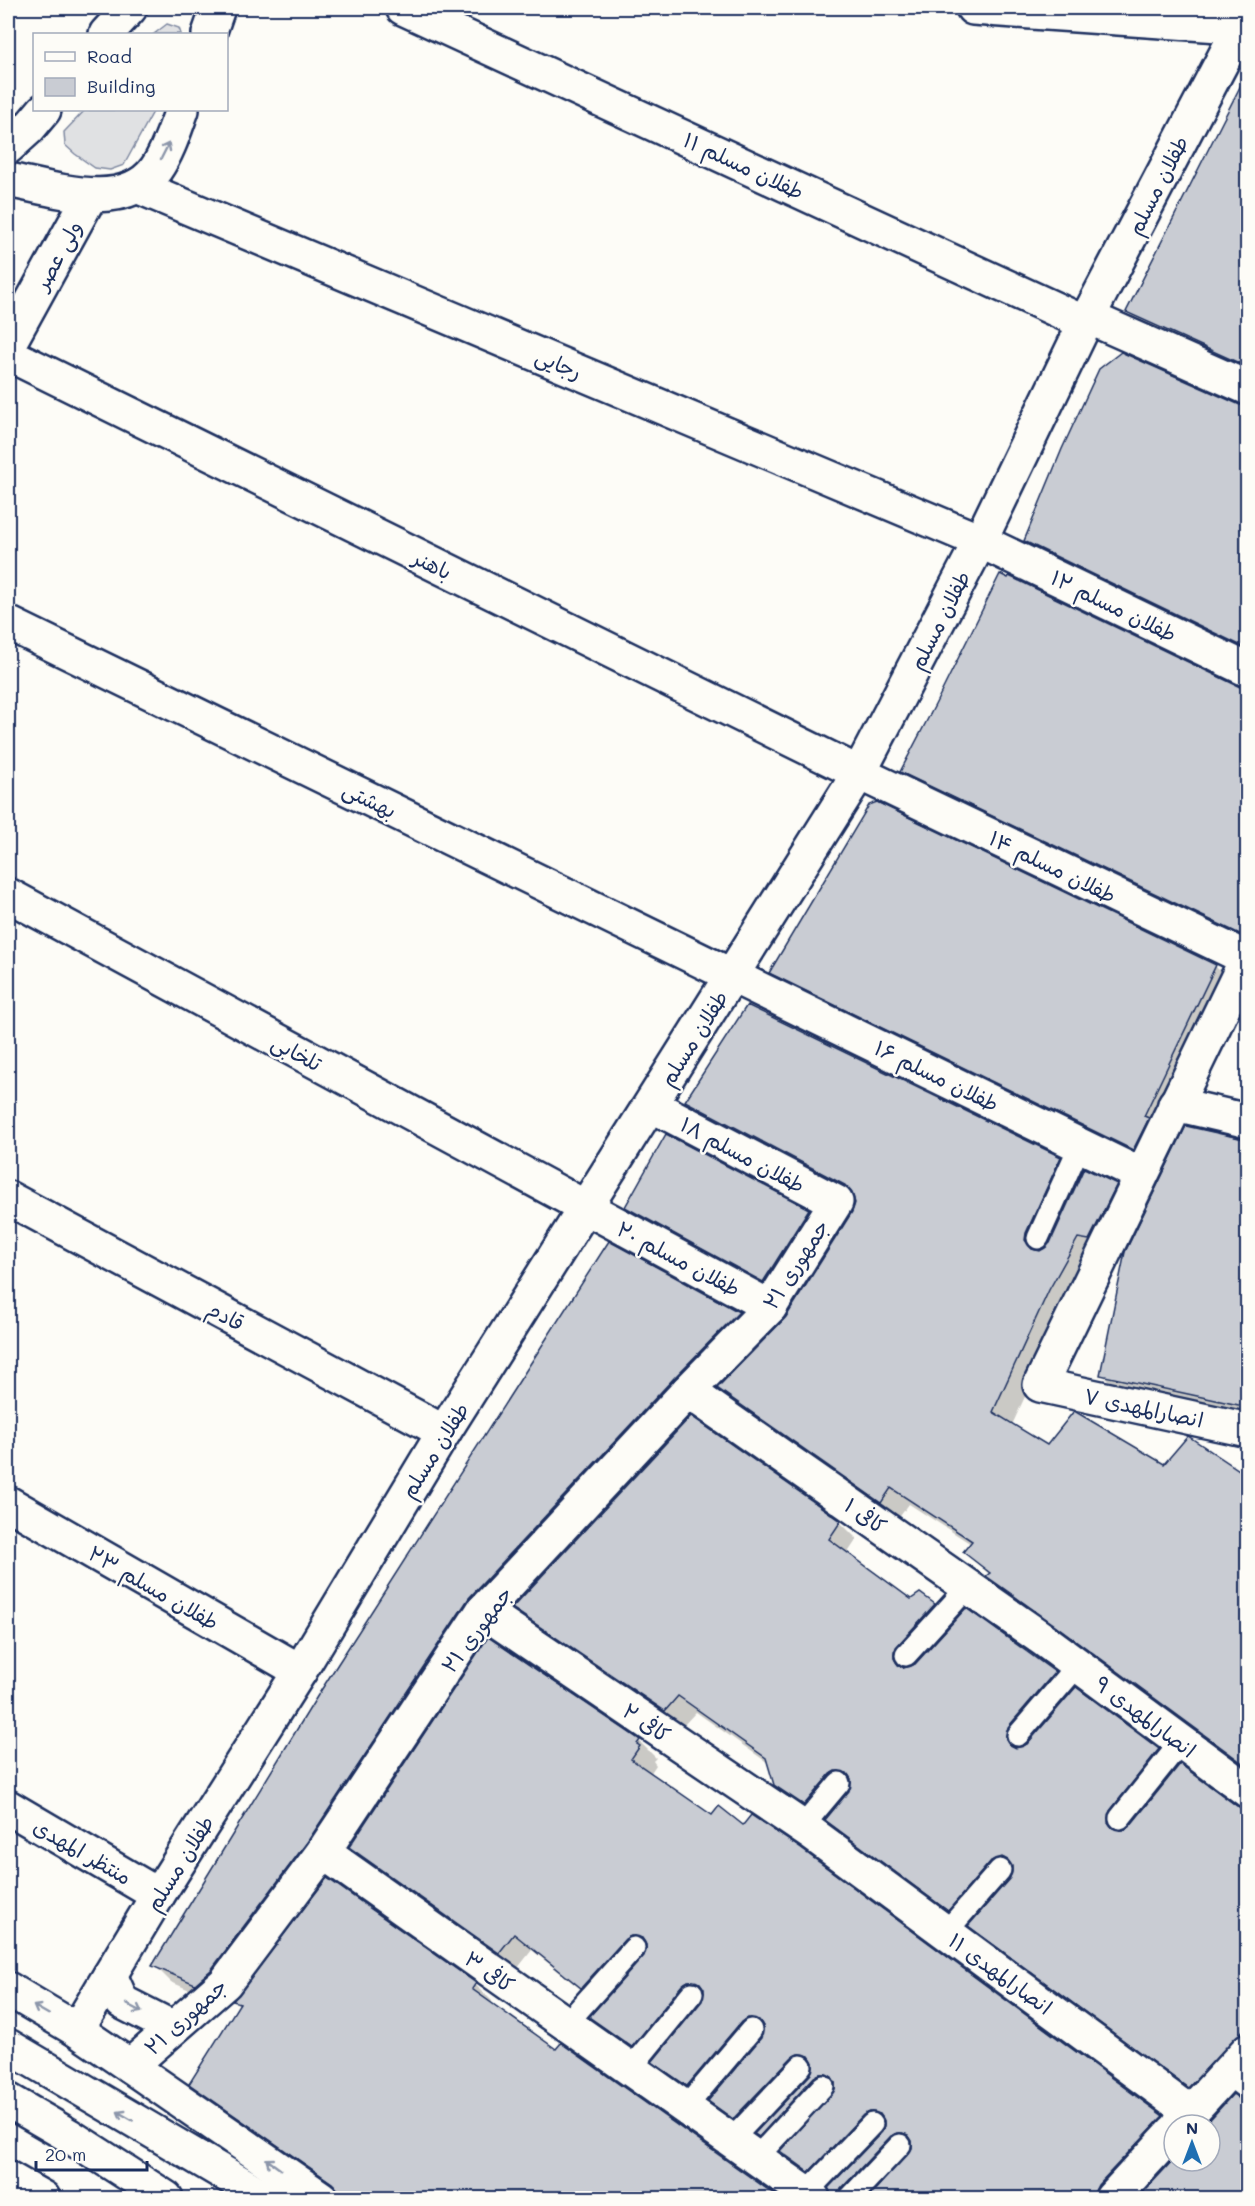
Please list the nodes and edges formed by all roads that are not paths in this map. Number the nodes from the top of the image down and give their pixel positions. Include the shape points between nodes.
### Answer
1 (130, 8) edge
2 (218, 8) edge
3 (403, 8) edge
4 (973, 8) edge
5 (1245, 22) edge
6 (107, 33) edge
7 (209, 33) edge
8 (43, 111) edge
9 (182, 111) edge
10 (8, 147) edge
11 (8, 180) edge
12 (137, 186) junction
13 (90, 196) junction
14 (1087, 320) junction
15 (8, 345) edge
16 (8, 354) edge
17 (1248, 388) edge
18 (980, 541) junction
19 (8, 623) edge
20 (1248, 670) edge
21 (859, 773) junction
22 (8, 895) edge
23 (1247, 957) edge
24 (732, 975) junction
25 (1175, 1104) junction
26 (651, 1105) junction
27 (1248, 1121) edge
28 (1080, 1144) junction
29 (1142, 1174) junction
30 (8, 1198) edge
31 (836, 1202) joint
32 (587, 1208) junction
33 (1038, 1238) dead end
34 (770, 1307) junction
35 (688, 1391) junction
36 (1248, 1430) edge
37 (444, 1432) junction
38 (8, 1503) edge
39 (968, 1587) junction
40 (483, 1611) junction
41 (1044, 1640) joint
42 (906, 1655) dead end
43 (1078, 1665) junction
44 (300, 1671) junction
45 (1018, 1735) dead end
46 (1181, 1742) junction
47 (839, 1783) dead end
48 (1248, 1791) edge
49 (8, 1807) edge
50 (1120, 1818) dead end
51 (807, 1830) junction
52 (323, 1852) junction
53 (1000, 1870) dead end
54 (158, 1895) junction
55 (946, 1932) junction
56 (634, 1948) dead end
57 (110, 1975) junction
58 (8, 1989) edge
59 (692, 1993) dead end
60 (566, 2024) junction
61 (173, 2028) junction
62 (77, 2030) junction
63 (751, 2030) dead end
64 (8, 2046) edge
65 (130, 2066) junction
66 (801, 2066) dead end
67 (630, 2069) junction
68 (1240, 2071) edge
69 (823, 2086) dead end
70 (8, 2100) edge
71 (685, 2108) junction
72 (1169, 2113) edge
73 (1192, 2113) edge
74 (872, 2124) dead end
75 (1162, 2144) edge
76 (900, 2145) dead end
77 (744, 2149) junction
78 (10, 2186) edge
79 (810, 2196) edge
80 (43, 2199) edge
81 (166, 2199) edge
82 (266, 2199) edge
83 (321, 2199) edge
84 (850, 2199) edge
85 (1112, 2199) edge

1 - 6 street
2 - 7 street
3 - 14 street, طفلان مسلم ۱۱
4 - 5 street
5 - 14 street, طفلان مسلم
8 - 10 street
12 -> 9 street via 156,170
11 - 13 street
12 - 13 street
12 - 18 street, رجایی
13 - 15 street, ولی عصر
14 - 17 street, طفلان مسلم ۱۱
14 - 18 street, طفلان مسلم
16 - 21 street, باهنر
18 - 20 street, طفلان مسلم ۱۲
18 - 21 street, طفلان مسلم
19 - 24 street, بهشتی
21 - 23 street, طفلان مسلم ۱۴
21 - 24 street, طفلان مسلم
22 - 32 street, تلخابی
23 - 25 street
24 - 26 street, طفلان مسلم
24 - 28 street, طفلان مسلم ۱۶
25 - 27 street
25 - 29 street
26 - 31 street, طفلان مسلم ۱۸
26 - 32 street, طفلان مسلم
28 - 29 street, طفلان مسلم ۱۶
28 - 33 lane
29 - 36 street, انصارالمهدی ۷ via 1040,1385
30 - 37 street, قادم
31 - 34 street, جمهوری ۲۱
32 - 34 street, طفلان مسلم ۲۰
32 - 37 street, طفلان مسلم
34 - 35 street, جمهوری ۲۱
35 - 39 street, کافی ۱
35 - 40 street, جمهوری ۲۱
37 - 44 street, طفلان مسلم
38 - 44 street, طفلان مسلم ۲۳
39 - 41 street, کافی ۱
39 - 42 lane
40 - 51 street, کافی ۲
40 - 52 street, جمهوری ۲۱
41 - 43 street, انصارالمهدی ۹
43 - 45 lane
43 - 46 street, انصارالمهدی ۹
44 - 54 street, طفلان مسلم
46 - 48 street, انصارالمهدی ۹
46 - 50 lane
47 - 51 lane
49 - 54 street, منتظر المهدی
51 - 55 street, انصارالمهدی ۱۱
52 - 60 street, کافی ۳
52 - 61 street, جمهوری ۲۱ via 225,1983
53 - 55 lane
54 - 57 street, طفلان مسلم
55 - 72 street, انصارالمهدی ۱۱
56 - 60 lane
57 -> 61 street via 122,2002
57 - 62 street, طفلان مسلم
62 -> 58 street
59 - 67 lane
60 - 67 street, کافی ۳
61 - 65 street, جمهوری ۲۱
62 - 65 street
63 - 71 lane
82 -> 64 street
83 -> 65 street
66 - 77 lane
67 - 71 street, کافی ۳
68 - 73 street
69 - 77 lane
70 - 81 street
71 - 77 street, کافی ۳
74 - 79 lane
75 - 85 street
76 - 84 lane
77 - 79 street, کافی ۳
78 - 80 street

